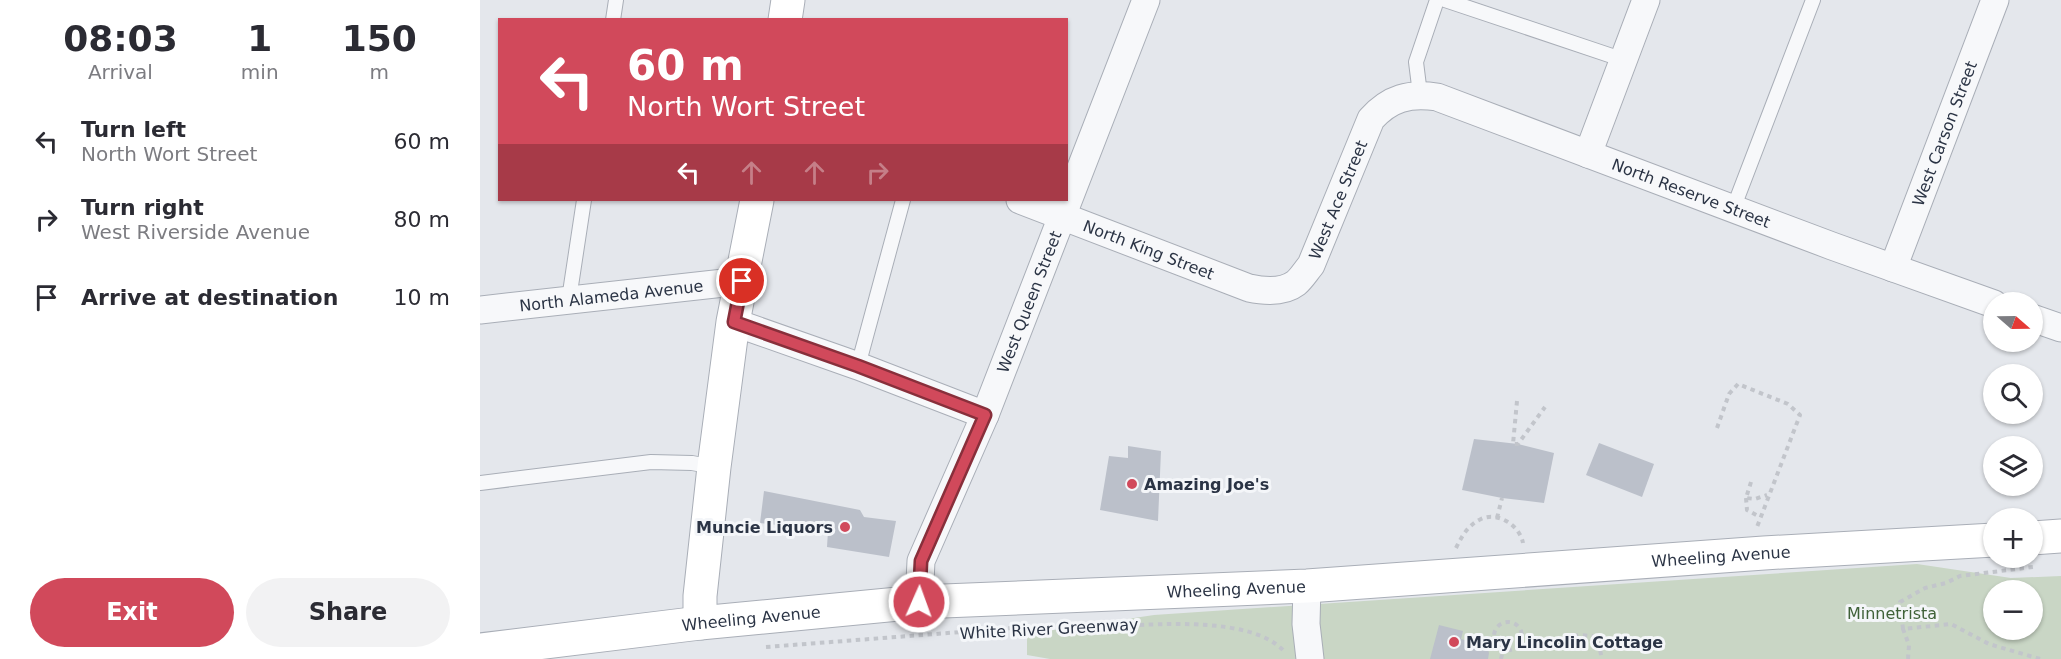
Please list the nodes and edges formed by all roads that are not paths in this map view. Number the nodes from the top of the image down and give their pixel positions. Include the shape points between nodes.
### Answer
1 (616, 0) edge
2 (788, 0) edge
3 (1146, 0) edge
4 (1437, 0) edge
5 (1445, 0) edge
6 (1646, 0) edge
7 (1813, 0) edge
8 (1995, 0) edge
9 (613, 18) edge
10 (786, 18) edge
11 (1624, 60) junction
12 (1420, 94) junction
13 (1390, 102) joint
14 (1588, 154) junction
15 (1068, 198) edge
16 (584, 201) edge
17 (756, 201) edge
18 (903, 201) edge
19 (1023, 201) edge
20 (1067, 201) edge
21 (1733, 209) junction
22 (1061, 216) junction
23 (1893, 268) junction
24 (742, 281) junction
25 (1278, 290) joint
26 (569, 299) junction
27 (1983, 300) edge
28 (480, 310) edge
29 (2043, 321) edge
30 (734, 322) junction
31 (2060, 326) edge
32 (858, 366) junction
33 (985, 415) junction
34 (714, 467) junction
35 (480, 483) edge
36 (2061, 536) edge
37 (1983, 541) edge
38 (2043, 548) edge
39 (1307, 586) junction
40 (919, 602) junction
41 (700, 622) junction
42 (480, 650) edge
43 (1298, 656) edge

1 - 9 lane
2 - 10 main road
3 - 15 street, West Queen Street
4 - 12 lane via 1416,62
5 - 11 lane
6 - 11 street
7 - 21 lane
8 - 23 street, West Carson Street
11 - 14 street
12 - 13 street, North Reserve Street
12 - 14 street, North Reserve Street
13 - 25 street, West Ace Street via 1365,129 1311,265 1295,284
14 - 21 street, North Reserve Street
16 - 26 lane
17 - 24 main road
18 - 32 lane
19 - 22 street, North King Street
20 - 22 street, West Queen Street
21 - 23 street, North Reserve Street
22 - 25 street, North King Street via 1249,288
22 - 33 street, West Queen Street
23 - 27 street, North Reserve Street
24 - 26 street, North Alameda Avenue
24 - 30 main road
26 - 28 street, North Alameda Avenue
29 - 31 street
30 - 32 street
30 - 34 main road
32 - 33 street
33 - 40 street, West Queen Street via 921,561
34 - 35 lane via 651,462
34 - 41 main road
36 - 38 main road
37 - 39 main road, Wheeling Avenue
39 - 40 main road, Wheeling Avenue
39 - 43 street via 1306,624
40 - 41 main road, Wheeling Avenue
41 - 42 main road, Wheeling Avenue

